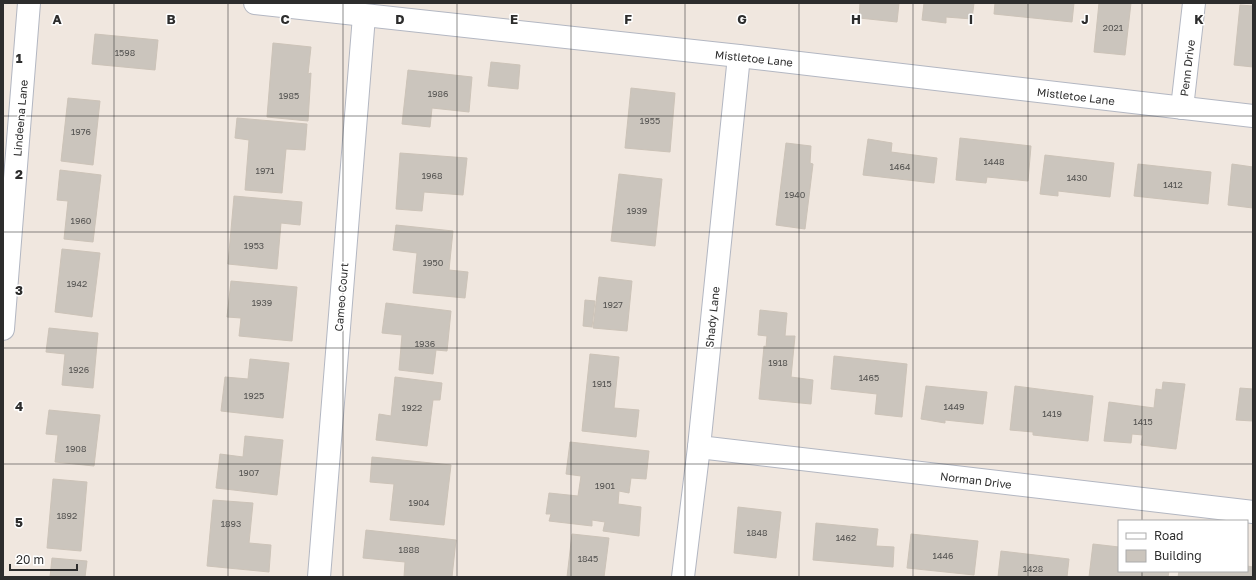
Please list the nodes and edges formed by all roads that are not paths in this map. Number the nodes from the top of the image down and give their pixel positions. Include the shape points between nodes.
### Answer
1 (29, 3) edge
2 (255, 3) edge
3 (1194, 3) edge
4 (364, 16) junction
5 (739, 56) junction
6 (1182, 108) junction
7 (1253, 116) edge
8 (3, 329) edge
9 (699, 447) junction
10 (1253, 512) edge
11 (319, 577) edge
12 (683, 577) edge

1 - 8 street, Lindeena Lane
2 - 4 street, Mistletoe Lane
3 - 6 street, Penn Drive
4 - 5 street, Mistletoe Lane
4 - 11 street, Cameo Court
5 - 6 street, Mistletoe Lane
5 - 9 street, Shady Lane
6 - 7 street, Mistletoe Lane
9 - 10 street, Norman Drive
9 - 12 street, Shady Lane

